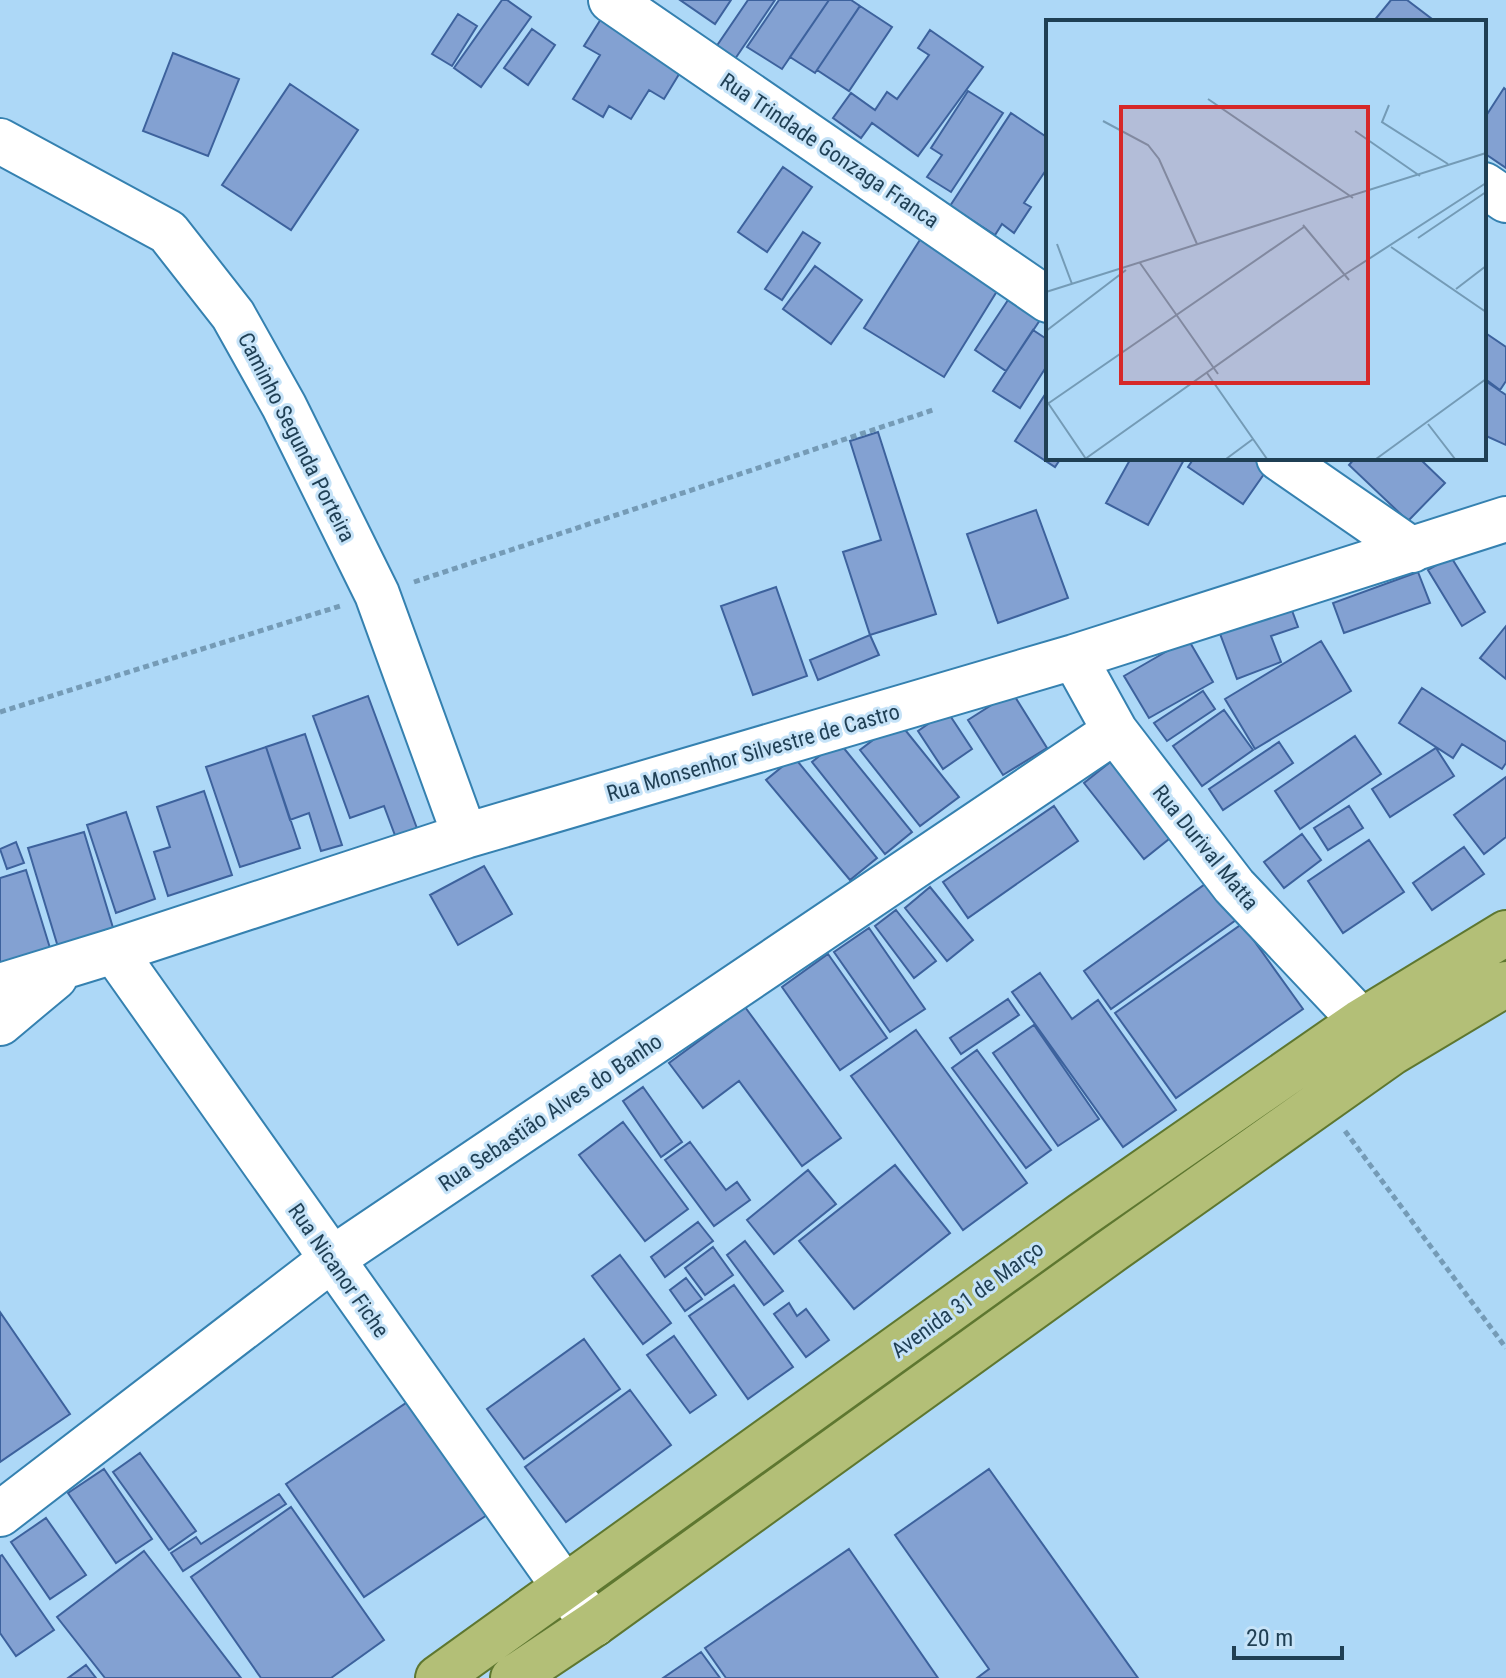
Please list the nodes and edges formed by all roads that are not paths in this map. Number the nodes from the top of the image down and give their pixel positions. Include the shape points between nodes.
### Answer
1 (611, 0) edge
2 (0, 141) edge
3 (1486, 186) edge
4 (1506, 200) edge
5 (1046, 299) edge
6 (1282, 460) edge
7 (1506, 519) edge
8 (1412, 550) junction
9 (1074, 657) junction
10 (1115, 731) junction
11 (465, 836) junction
12 (1506, 933) edge
13 (114, 951) junction
14 (69, 965) junction
15 (1506, 984) edge
16 (0, 986) edge
17 (1360, 1022) junction
18 (0, 1023) edge
19 (1391, 1053) junction
20 (332, 1259) junction
21 (0, 1514) edge
22 (565, 1588) junction
23 (523, 1618) junction
24 (594, 1624) junction
25 (541, 1670) edge
26 (438, 1678) edge

1 - 5 street, Rua Trindade Gonzaga Franca
2 - 11 street, Caminho Segunda Porteira via 168,232 233,315 377,594
3 - 4 street
6 - 8 street
7 - 8 street, Rua Monsenhor Silvestre de Castro
8 - 9 street, Rua Monsenhor Silvestre de Castro
9 - 10 street, Rua Durival Matta
9 - 11 street, Rua Monsenhor Silvestre de Castro
10 - 17 street, Rua Durival Matta via 1234,886
10 - 20 street, Rua Sebastião Alves do Banho
11 - 13 street, Rua Monsenhor Silvestre de Castro
12 - 17 main road, Avenida 31 de Março
13 - 14 street, Rua Monsenhor Silvestre de Castro
13 - 20 street, Rua Nicanor Fiche
14 - 16 street, Rua Monsenhor Silvestre de Castro
14 - 18 street
15 - 19 main road, Avenida 31 de Março
17 - 19 street, Rua Durival Matta
17 - 22 main road, Avenida 31 de Março via 1082,1215
19 - 24 main road, Avenida 31 de Março
20 - 21 street, Rua Sebastião Alves do Banho
20 - 22 street, Rua Nicanor Fiche
22 - 23 main road, Avenida 31 de Março
22 - 24 street, Rua Nicanor Fiche
23 - 25 street
23 - 26 main road, Avenida 31 de Março
24 - 25 main road, Avenida 31 de Março

